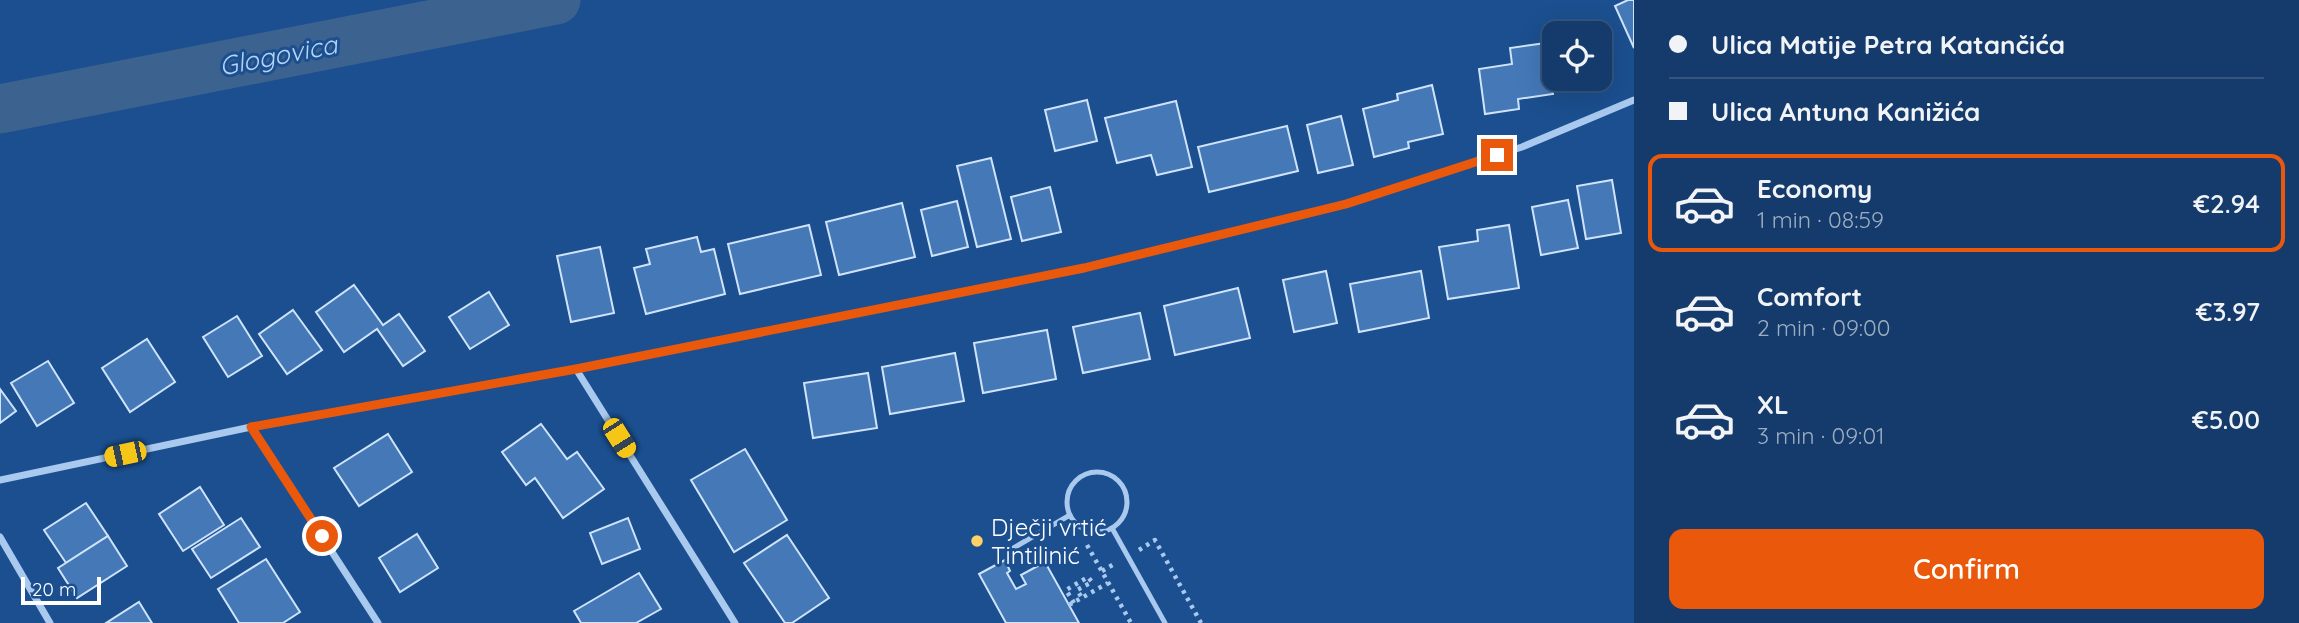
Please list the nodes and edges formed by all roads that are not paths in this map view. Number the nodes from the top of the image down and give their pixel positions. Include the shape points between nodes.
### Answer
1 (1634, 100) edge
2 (576, 369) junction
3 (251, 427) junction
4 (0, 480) edge
5 (1070, 515) junction
6 (1112, 528) junction
7 (0, 537) edge
8 (1010, 550) dead end
9 (50, 623) edge
10 (378, 623) edge
11 (735, 623) edge
12 (1165, 623) edge

1 - 2 street via 1522,147 1346,204 1084,268
2 - 3 street
2 - 11 street
3 - 4 street
3 - 10 street
5 - 6 lane via 1084,529
5 - 6 lane via 1067,497 1076,480 1084,474 1104,472 1121,483 1128,503
5 - 8 lane
6 - 12 lane
7 - 9 street

